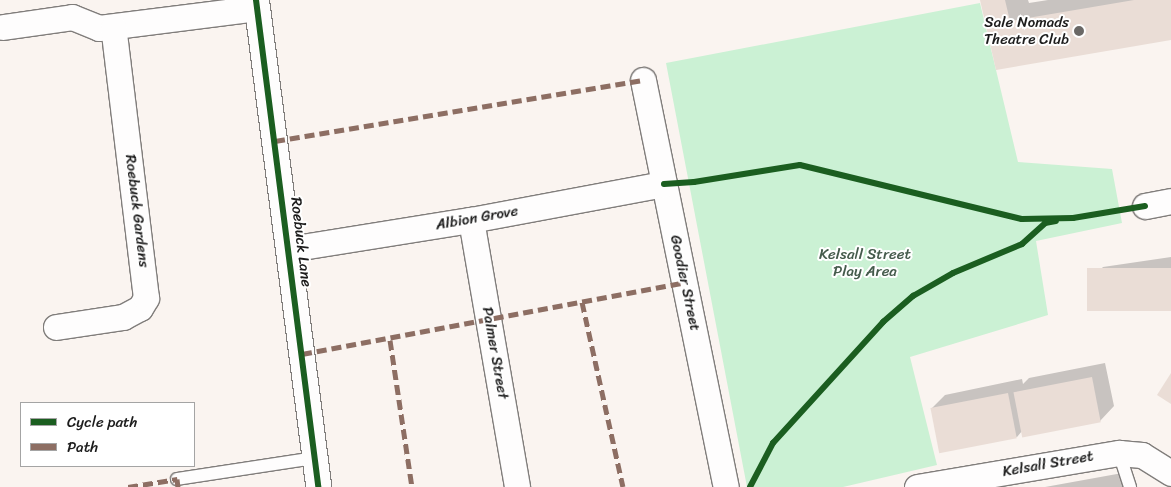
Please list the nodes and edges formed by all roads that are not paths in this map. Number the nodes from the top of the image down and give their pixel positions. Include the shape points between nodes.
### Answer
1 (257, 4) edge
2 (3, 27) dead end
3 (113, 27) junction
4 (643, 80) dead end
5 (664, 184) junction
6 (1171, 201) edge
7 (1145, 206) dead end
8 (470, 220) junction
9 (289, 248) junction
10 (56, 327) dead end
11 (1120, 453) junction
12 (314, 458) junction
13 (1171, 473) edge
14 (177, 479) dead end
15 (318, 487) edge
16 (517, 487) edge
17 (726, 487) edge
18 (917, 487) edge
19 (1130, 487) edge

1 - 3 street
1 - 9 street, Roebuck Lane
2 - 3 street via 72,17 99,28
3 - 10 street, Roebuck Gardens via 146,298 140,308 123,317
4 - 5 street, Goodier Street
5 - 8 street, Albion Grove
5 - 17 street, Goodier Street
6 - 7 street
8 - 9 street, Albion Grove
8 - 16 street, Palmer Street
9 - 12 street, Roebuck Lane
11 - 13 street, Kelsall Street via 1142,455
11 - 18 street, Kelsall Street
11 - 19 lane
12 - 14 lane
12 - 15 street, Roebuck Lane

